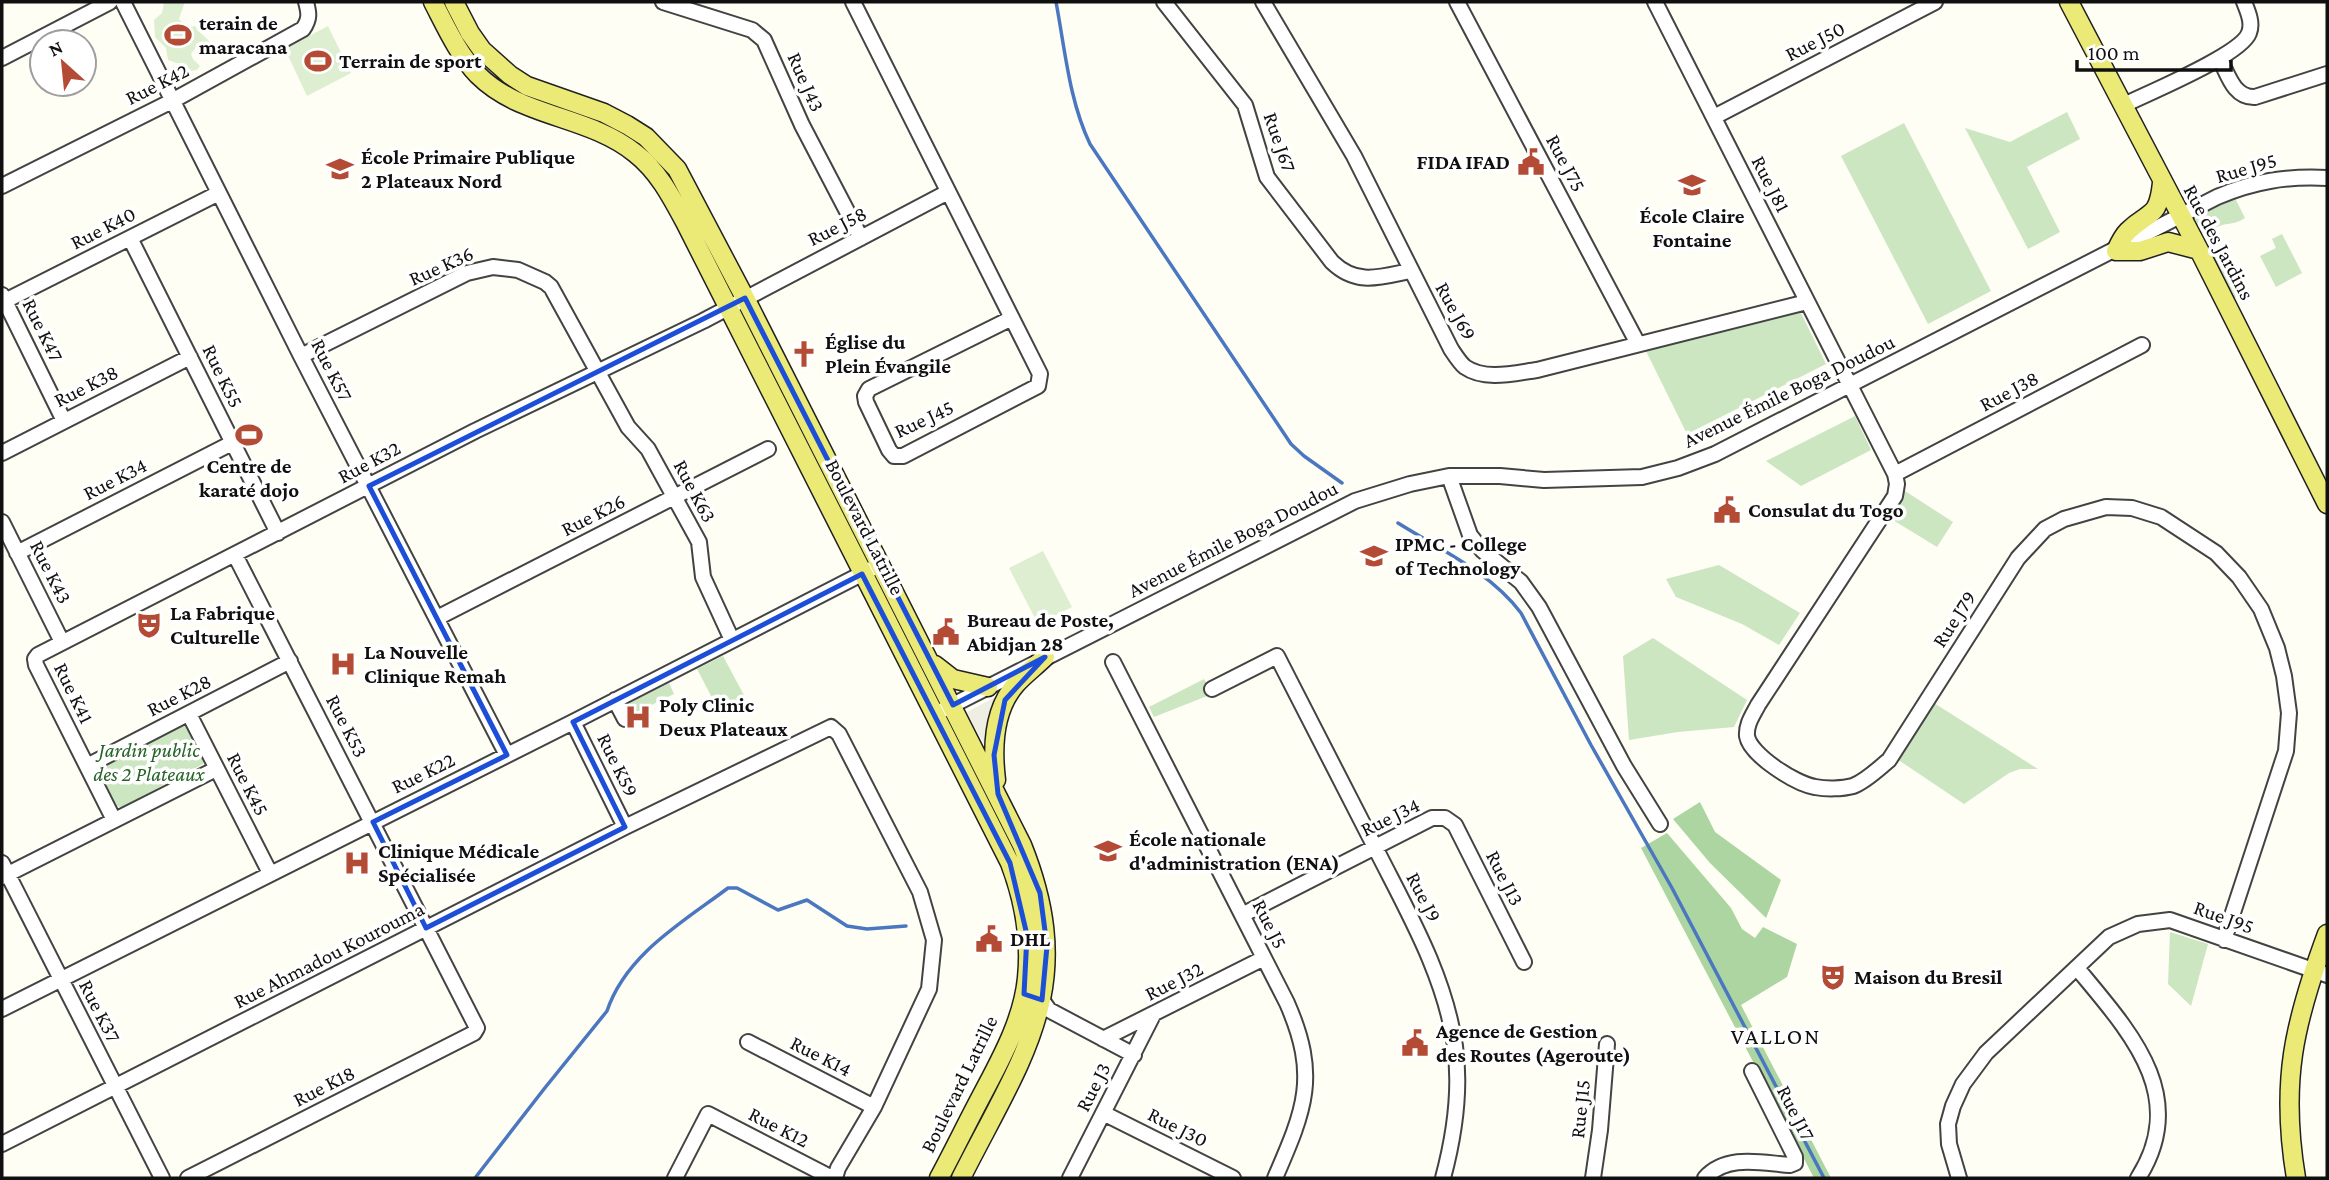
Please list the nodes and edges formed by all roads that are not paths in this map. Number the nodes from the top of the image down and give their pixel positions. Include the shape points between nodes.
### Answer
1 (110, 2) edge
2 (123, 2) edge
3 (306, 2) edge
4 (433, 2) edge
5 (454, 2) edge
6 (663, 2) edge
7 (853, 2) edge
8 (1164, 2) edge
9 (1263, 2) edge
10 (1457, 2) edge
11 (1655, 2) edge
12 (1936, 2) edge
13 (2069, 2) edge
14 (2245, 2) edge
15 (2, 58) edge
16 (2220, 59) junction
17 (2327, 74) edge
18 (172, 101) junction
19 (2124, 105) junction
20 (1714, 117) junction
21 (2327, 178) edge
22 (2162, 183) junction
23 (2, 186) edge
24 (948, 192) junction
25 (219, 193) junction
26 (2180, 215) junction
27 (130, 238) junction
28 (861, 238) junction
29 (2199, 250) junction
30 (2116, 251) junction
31 (1410, 271) junction
32 (3, 298) edge
33 (746, 298) junction
34 (1807, 302) junction
35 (727, 308) junction
36 (1012, 318) junction
37 (1638, 344) junction
38 (2142, 345) dead end
39 (301, 356) junction
40 (190, 358) junction
41 (597, 372) junction
42 (1851, 383) junction
43 (64, 421) junction
44 (232, 443) junction
45 (768, 449) dead end
46 (2, 453) edge
47 (1895, 474) junction
48 (1448, 476) junction
49 (369, 486) junction
50 (675, 496) junction
51 (2327, 504) edge
52 (2, 522) edge
53 (278, 533) junction
54 (17, 553) junction
55 (235, 555) junction
56 (881, 564) junction
57 (862, 574) junction
58 (437, 618) junction
59 (732, 640) junction
60 (62, 642) junction
61 (1045, 657) junction
62 (35, 659) joint
63 (290, 661) junction
64 (931, 662) junction
65 (1113, 662) dead end
66 (988, 687) junction
67 (1212, 689) dead end
68 (615, 700) junction
69 (953, 705) junction
70 (189, 714) junction
71 (935, 714) junction
72 (625, 719) dead end
73 (573, 722) junction
74 (507, 755) junction
75 (87, 765) junction
76 (216, 769) junction
77 (998, 794) junction
78 (1445, 818) joint
79 (114, 820) junction
80 (373, 822) junction
81 (1660, 824) dead end
82 (625, 827) junction
83 (1375, 847) junction
84 (4, 871) edge
85 (270, 873) junction
86 (1242, 915) junction
87 (426, 928) junction
88 (2327, 934) edge
89 (2224, 940) junction
90 (1264, 958) junction
91 (1524, 962) dead end
92 (2077, 968) junction
93 (2320, 972) edge
94 (61, 979) junction
95 (1022, 1001) junction
96 (1043, 1008) junction
97 (2, 1009) edge
98 (1153, 1015) junction
99 (477, 1028) joint
100 (1102, 1039) junction
101 (748, 1042) dead end
102 (1607, 1044) dead end
103 (1133, 1055) junction
104 (1752, 1071) dead end
105 (116, 1087) junction
106 (874, 1107) junction
107 (1104, 1113) junction
108 (2, 1144) edge
109 (194, 1177) edge
110 (162, 1178) edge
111 (675, 1178) edge
112 (833, 1178) edge
113 (939, 1178) edge
114 (961, 1178) edge
115 (1070, 1178) edge
116 (1233, 1178) edge
117 (1275, 1178) edge
118 (1443, 1178) edge
119 (1593, 1178) edge
120 (1705, 1178) edge
121 (1959, 1178) edge
122 (2138, 1178) edge
123 (2296, 1178) edge

1 - 15 street
2 - 18 street, Rue K57
3 - 18 street, Rue K42 via 308,22 303,29
4 - 35 main road, Boulevard Latrille via 468,64 501,93 519,104 598,131 636,153 650,167 685,222
5 - 33 main road, Boulevard Latrille via 482,50 510,75 527,86 604,113 646,137 662,152 689,188
6 - 28 street, Rue J43 via 752,30 764,40
7 - 24 street, Rue J45
8 - 31 street, Rue J67 via 1245,105 1267,177 1332,262 1353,278
9 - 31 street, Rue J69 via 1354,156
10 - 37 street, Rue J75
11 - 20 street, Rue J81
12 - 20 street, Rue J50
13 - 19 main road, Rue des Jardins
14 - 16 street via 2250,32
16 - 17 street via 2236,90 2247,97
16 - 19 street
18 - 23 street, Rue K42
18 - 25 street, Rue K57
19 - 22 main road, Rue des Jardins
20 - 34 street, Rue J81
21 - 26 street, Rue J95 via 2286,177 2254,183
22 - 26 main road, Rue des Jardins
22 - 30 main road via 2153,214 2127,232
24 - 28 street, Rue J58
24 - 36 street, Rue J45
25 - 27 street, Rue K40
25 - 39 street, Rue K57
26 - 29 main road, Rue des Jardins
26 - 30 street, Avenue Émile Boga Doudou
27 - 32 street, Rue K40
27 - 40 street, Rue K55
28 - 33 street, Rue J58
29 - 30 main road via 2168,242 2140,251
29 - 51 main road, Rue des Jardins
30 - 42 street, Avenue Émile Boga Doudou
31 - 37 street, Rue J69 via 1451,349 1465,366 1481,373 1537,370
32 - 43 street, Rue K47
33 - 35 street, Rue J58
33 - 56 main road, Boulevard Latrille
34 - 37 street, Rue J69
34 - 42 street, Rue J81
35 - 41 street, Rue K32
35 - 57 main road, Boulevard Latrille
36 - 36 street, Rue J45 via 1040,374 1038,386 903,456 894,456 866,402 869,390
38 - 47 street, Rue J38
39 - 41 street, Rue K36 via 467,273 493,267 517,270 551,287
39 - 49 street, Rue K57
40 - 43 street, Rue K38
40 - 44 street, Rue K55
41 - 49 street, Rue K32
41 - 50 street, Rue K63
42 - 47 street
42 - 48 street, Avenue Émile Boga Doudou via 1715,454 1642,477 1544,480
43 - 46 street, Rue K38
44 - 53 street, Rue K55
44 - 54 street, Rue K34
45 - 50 street, Rue K26
47 - 89 street, Rue J79 via 1895,496 1751,718 1747,737 1751,746 1792,779 1813,787 1853,786 1889,760 2018,558 2045,529 2106,507 2132,508 2161,517 2216,553 2239,577 2261,609 2284,676 2289,713 2286,751
48 - 61 street, Avenue Émile Boga Doudou via 1355,501
48 - 81 street via 1470,536 1521,583 1539,607
49 - 53 street, Rue K32
49 - 58 street, Rue K57
50 - 58 street, Rue K26
50 - 59 street, Rue K63 via 699,542 703,578
52 - 54 street, Rue K43
53 - 55 street, Rue K32
54 - 60 street, Rue K43
55 - 60 street, Rue K32
55 - 63 street, Rue K53
56 - 57 street, Rue K22
56 - 64 main road, Boulevard Latrille
57 - 59 street, Rue K22
57 - 71 main road, Boulevard Latrille
58 - 74 street, Rue K57
59 - 68 street, Rue K22
60 - 62 street, Rue K32
61 - 66 street, Avenue Émile Boga Doudou
61 - 77 main road via 1016,684 999,716 994,755
62 - 75 street, Rue K41
63 - 70 street, Rue K28
63 - 80 street, Rue K53
64 - 66 main road via 953,679
64 - 69 main road, Boulevard Latrille
65 - 86 street, Rue J5
66 - 69 street, Avenue Émile Boga Doudou
67 - 83 street, Rue J9 via 1277,656
68 - 72 street
68 - 73 street, Rue K22
69 - 71 street, Avenue Émile Boga Doudou
69 - 77 main road, Boulevard Latrille
70 - 75 street, Rue K28
70 - 76 street, Rue K45
71 - 95 main road, Boulevard Latrille via 1019,887 1027,944
73 - 74 street, Rue K22
73 - 82 street, Rue K59
74 - 80 street, Rue K22
75 - 79 street, Rue K41
76 - 79 street
76 - 85 street, Rue K45
77 - 96 main road, Boulevard Latrille via 1040,893 1047,946
78 - 83 street, Rue J34 via 1432,818
78 - 91 street, Rue J13 via 1455,825
79 - 84 street
80 - 85 street, Rue K22
80 - 87 street, Rue K53
82 - 87 street, Rue Ahmadou Kourouma
82 - 106 street, Rue Ahmadou Kourouma via 827,728 835,729 920,892 934,940 929,989
83 - 86 street, Rue J34
83 - 118 street, Rue J9 via 1425,946 1447,1003 1455,1049 1456,1101
84 - 94 street, Rue K37
85 - 94 street, Rue K22
86 - 90 street, Rue J5
87 - 99 street, Rue K53
87 - 105 street, Rue Ahmadou Kourouma
88 - 93 main road
89 - 92 street, Rue J95 via 2170,920 2138,924 2109,937
89 - 93 street, Rue J95
90 - 98 street, Rue J32
90 - 117 street, Rue J5 via 1299,1031 1306,1070 1296,1131
92 - 121 street, Rue J95 via 1986,1053 1963,1084 1948,1124 1948,1144
92 - 122 street via 2138,1046 2152,1081 2156,1135
93 - 123 main road via 2301,1012 2289,1077
94 - 97 street, Rue K22
94 - 105 street, Rue K37
95 - 96 street
95 - 113 main road, Boulevard Latrille via 1005,1049
96 - 100 street
96 - 114 main road, Boulevard Latrille via 1026,1054
98 - 100 street, Rue J32
98 - 103 street, Rue J3
99 - 109 street, Rue K18
100 - 103 street
101 - 106 street, Rue K14
102 - 119 street, Rue J15
103 - 107 street, Rue J3
104 - 120 street, Rue J17 via 1796,1163 1741,1161
105 - 108 street, Rue Ahmadou Kourouma
105 - 110 street, Rue K37
106 - 112 street, Rue Ahmadou Kourouma
107 - 115 street, Rue J3
107 - 116 street, Rue J30
111 - 112 street, Rue K12 via 708,1114

